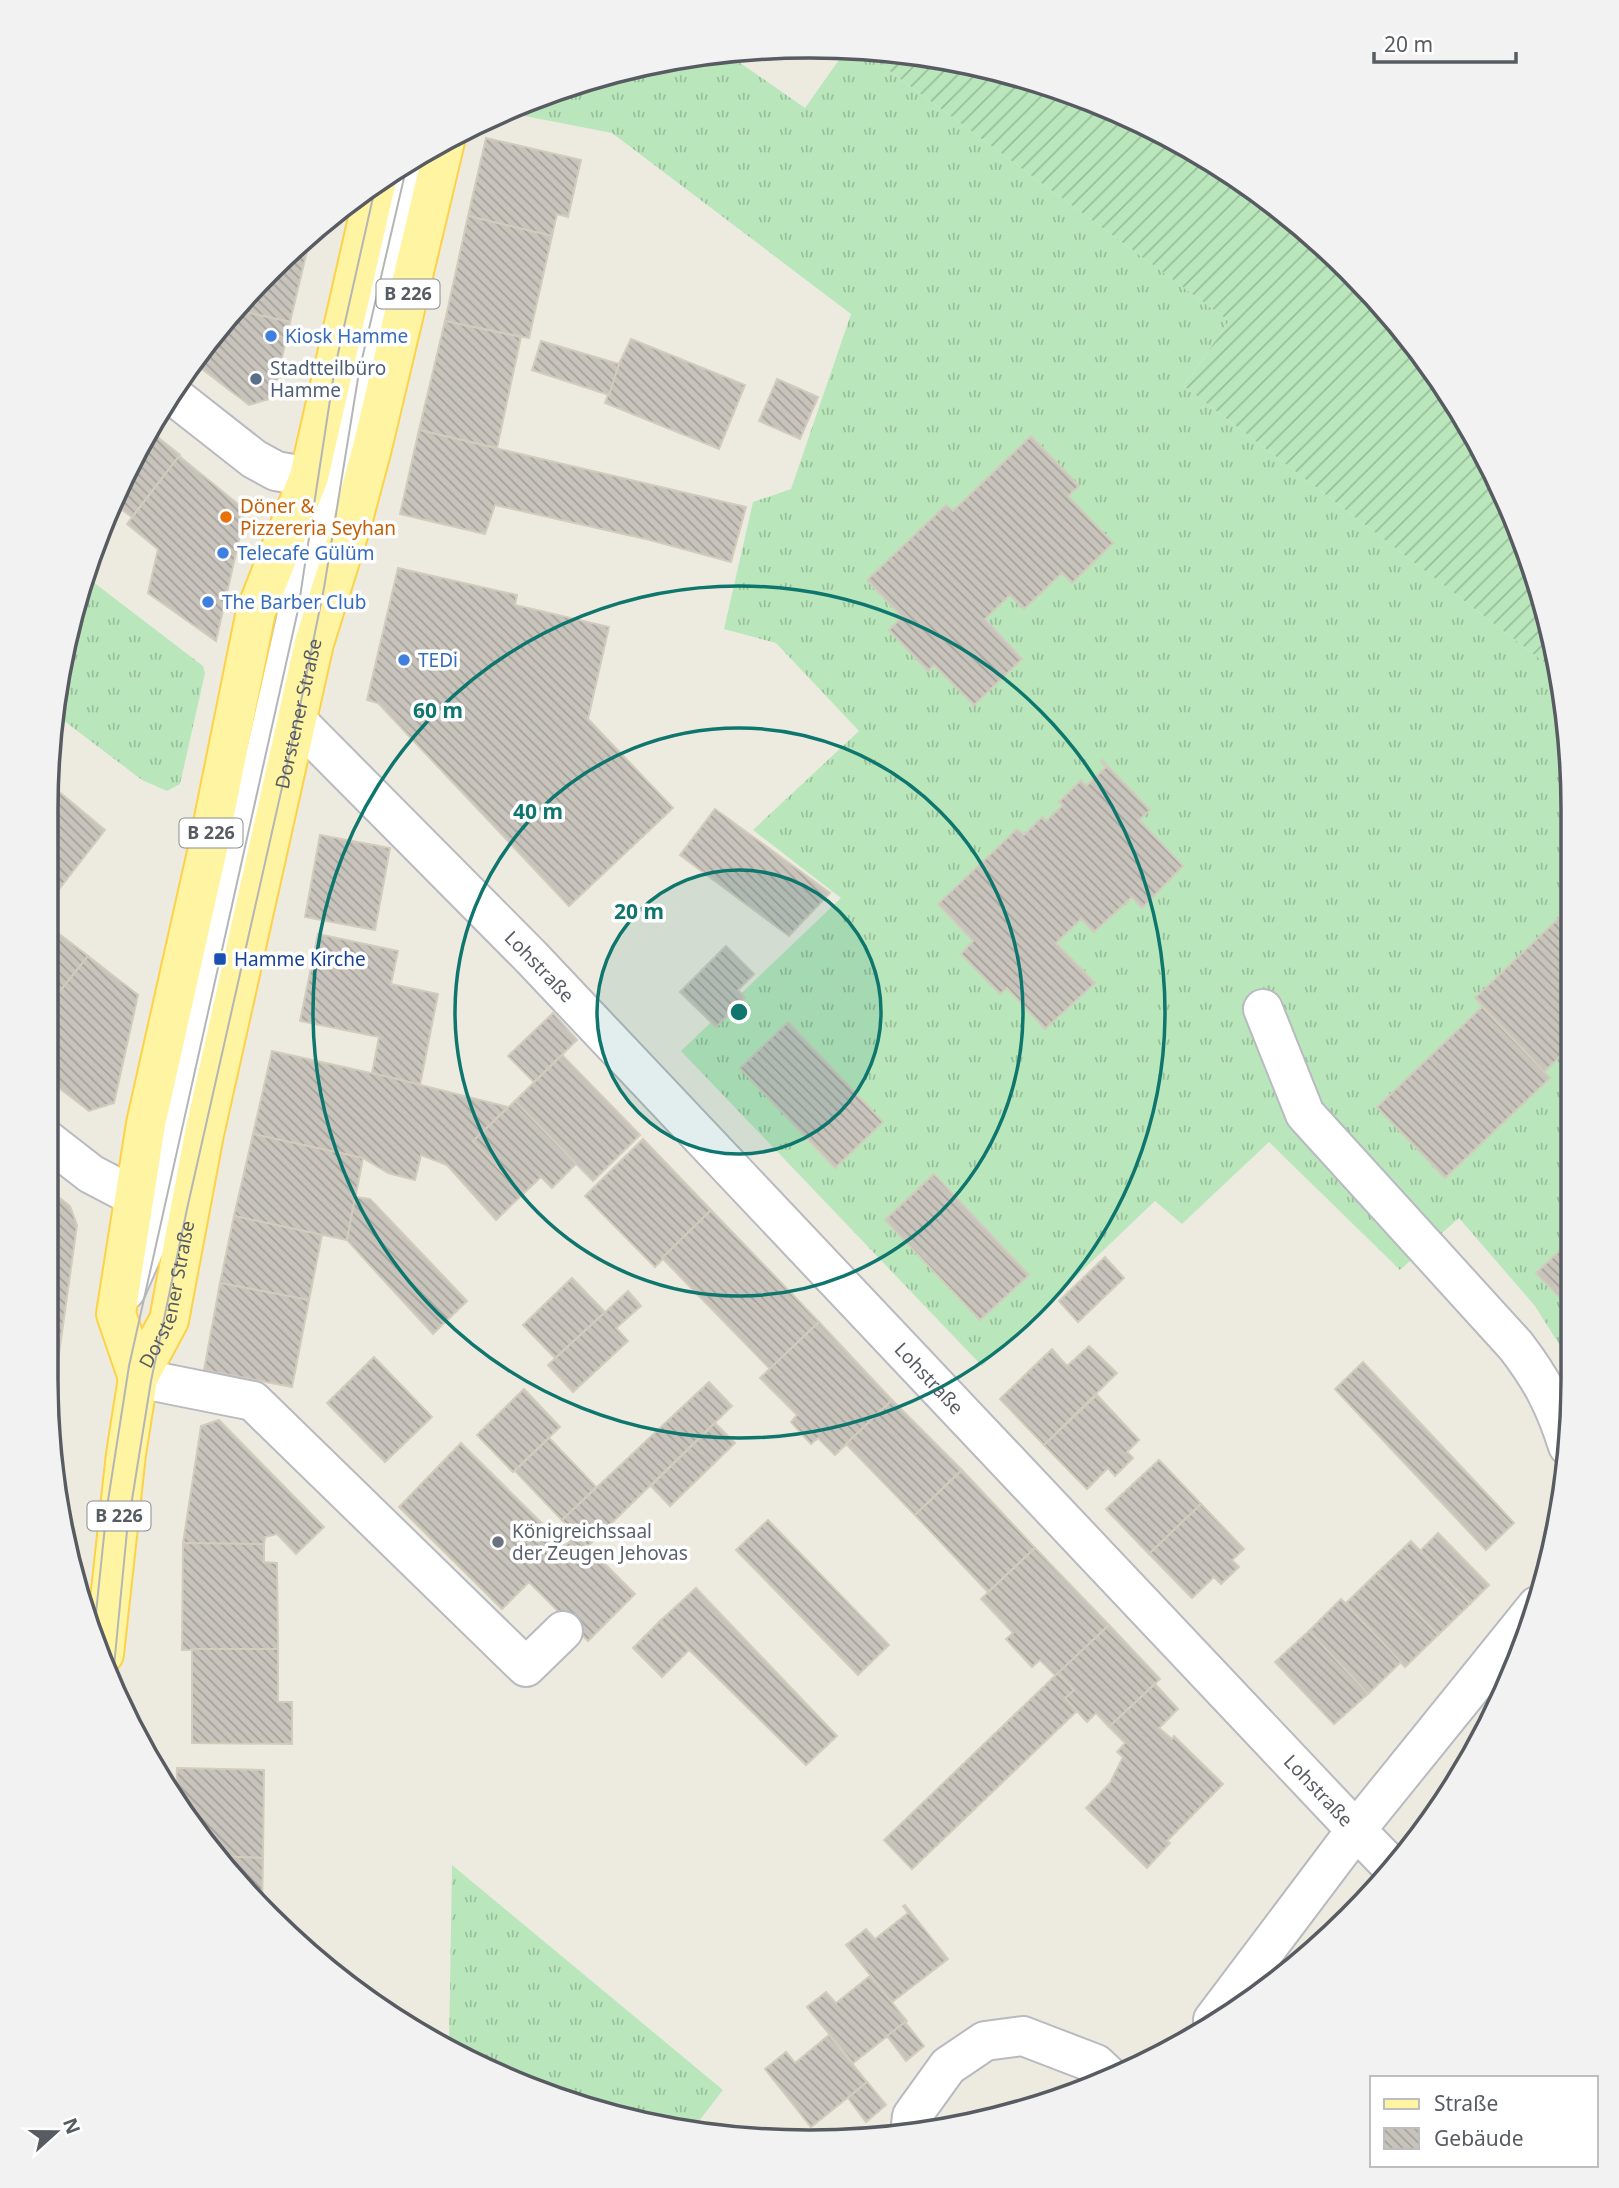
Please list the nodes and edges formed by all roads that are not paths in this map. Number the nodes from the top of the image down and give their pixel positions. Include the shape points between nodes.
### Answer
1 (441, 154) edge
2 (404, 176) edge
3 (374, 197) edge
4 (179, 400) edge
5 (342, 463) junction
6 (297, 722) junction
7 (1263, 1009) dead end
8 (58, 1148) edge
9 (162, 1203) junction
10 (138, 1378) junction
11 (1560, 1420) edge
12 (563, 1631) dead end
13 (1517, 1631) edge
14 (105, 1640) edge
15 (1356, 1830) junction
16 (1386, 1861) edge
17 (1223, 2006) edge
18 (1103, 2070) edge
19 (911, 2123) edge

1 - 5 main road, Dorstener Straße / B 226
2 - 5 street
3 - 5 main road, Dorstener Straße / B 226
4 - 5 street via 276,471
5 - 6 main road, Dorstener Straße / B 226 via 353,519 314,643
5 - 9 main road, Dorstener Straße / B 226 via 256,611 146,1124
6 - 9 main road, Dorstener Straße / B 226
6 - 15 street, Lohstraße via 532,958
7 - 11 street via 1305,1114 1516,1346 1540,1378
8 - 9 street via 91,1174
9 - 10 main road, Dorstener Straße / B 226 via 169,1320
9 - 10 main road, Dorstener Straße / B 226 via 116,1314
10 - 12 street via 253,1401 526,1667
10 - 14 main road, Dorstener Straße / B 226
13 - 15 street, Lohstraße
15 - 16 street
15 - 17 street
18 - 19 street via 1023,2036 985,2041 948,2066

